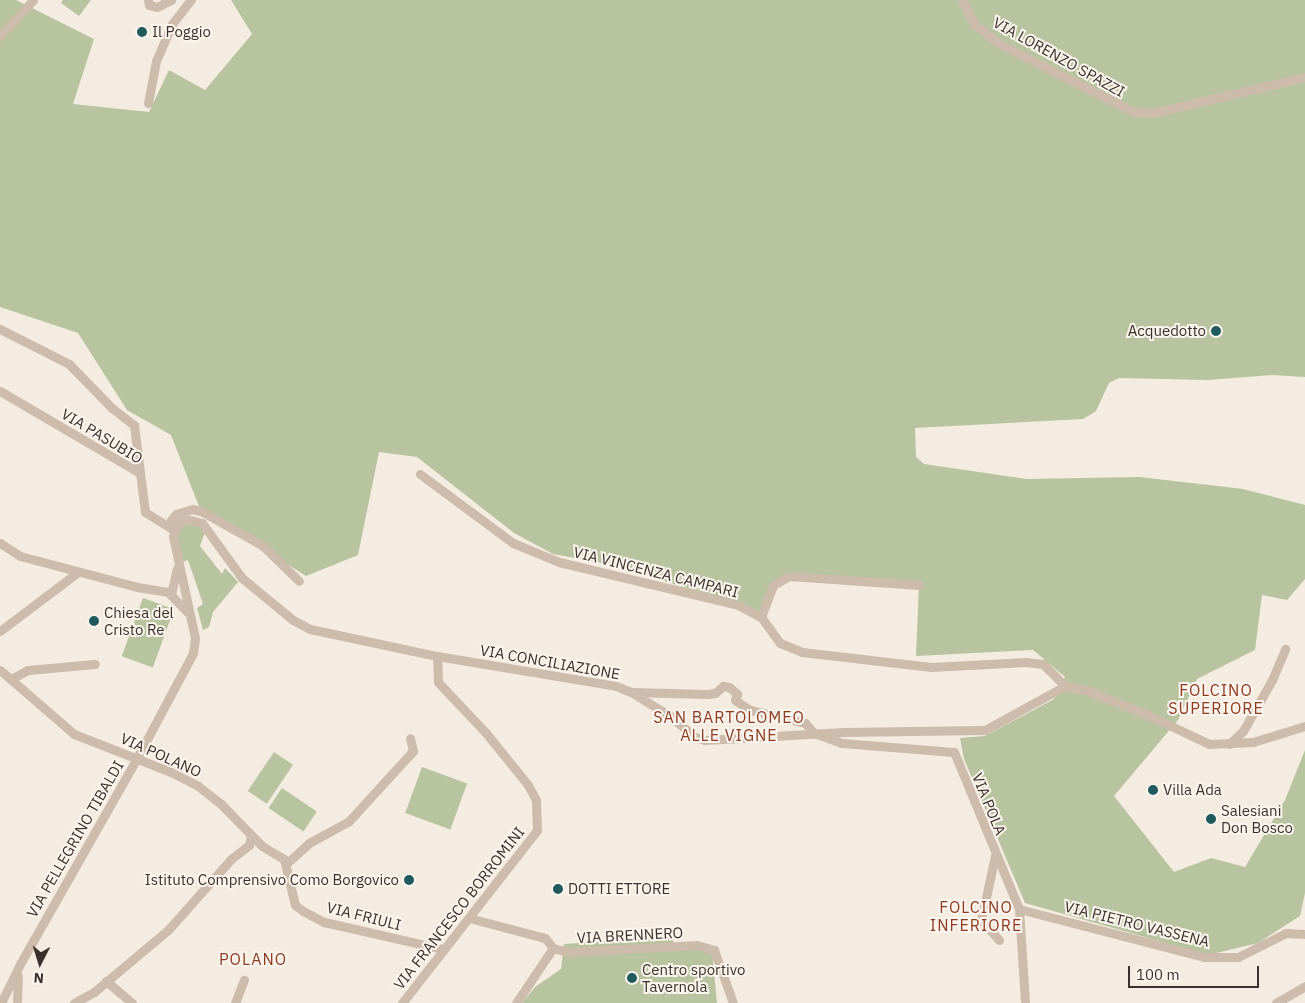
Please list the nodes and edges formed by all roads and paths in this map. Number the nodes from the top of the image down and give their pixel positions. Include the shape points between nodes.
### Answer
1 (33, 0) edge
2 (148, 0) edge
3 (171, 0) edge
4 (191, 0) edge
5 (962, 0) edge
6 (0, 36) edge
7 (1305, 77) edge
8 (148, 103) dead end
9 (0, 329) edge
10 (0, 391) edge
11 (140, 473) junction
12 (420, 474) dead end
13 (174, 530) junction
14 (0, 543) edge
15 (177, 551) junction
16 (78, 572) junction
17 (299, 581) dead end
18 (919, 585) dead end
19 (184, 586) junction
20 (172, 590) junction
21 (190, 617) junction
22 (761, 617) junction
23 (0, 631) edge
24 (1285, 649) dead end
25 (437, 656) junction
26 (95, 664) dead end
27 (0, 670) edge
28 (11, 679) junction
29 (1065, 686) junction
30 (631, 692) junction
31 (1305, 726) edge
32 (814, 733) junction
33 (410, 738) dead end
34 (1229, 744) junction
35 (138, 758) junction
36 (251, 836) junction
37 (995, 855) junction
38 (287, 863) junction
39 (1019, 909) junction
40 (469, 918) junction
41 (1305, 934) edge
42 (999, 940) dead end
43 (554, 948) junction
44 (443, 949) junction
45 (20, 964) junction
46 (244, 980) dead end
47 (106, 981) junction
48 (1305, 986) edge
49 (3, 994) edge
50 (1, 1003) edge
51 (17, 1003) edge
52 (74, 1003) edge
53 (132, 1003) edge
54 (235, 1003) edge
55 (402, 1003) edge
56 (516, 1003) edge
57 (732, 1003) edge
58 (1025, 1003) edge
59 (1276, 1003) edge

1 - 6 street
2 - 3 street via 149,5 157,7
4 - 8 street via 172,24 156,61
5 - 7 street, VIA LORENZO SPAZZI via 974,24 998,43 1134,112 1154,113
9 - 11 street via 69,364 112,408 134,425
10 - 11 street, VIA PASUBIO
11 - 13 street, VIA PASUBIO via 145,512
12 - 22 street, VIA VINCENZA CAMPARI via 513,543 552,559 738,606
13 - 15 street
13 - 17 street via 171,520 176,514 192,509 201,511 263,546
13 - 25 street, VIA CONCILIAZIONE via 186,519 202,523 242,578 293,620 310,629
14 - 16 street via 20,556
15 - 19 street
15 - 20 street via 177,576
16 - 20 street via 152,589
16 - 23 street
18 - 22 street via 789,576 773,585
19 - 20 street
19 - 21 street, VIA PELLEGRINO TIBALDI
20 - 21 street, VIA PELLEGRINO TIBALDI
21 - 35 street, VIA PELLEGRINO TIBALDI via 195,638 193,653
22 - 29 street, VIA VINCENZA CAMPARI via 780,642 806,654 931,667 1043,664
24 - 34 street via 1272,680 1243,731
25 - 30 street, VIA CONCILIAZIONE via 616,686
25 - 40 street, VIA FRANCESCO BORROMINI via 438,682 486,733 528,786 536,800 538,815 532,839
26 - 28 street via 28,670
27 - 28 street, VIA POLANO
28 - 35 street, VIA POLANO via 74,734
29 - 32 street, VIA CONCILIAZIONE via 985,730
29 - 34 street via 1104,697 1209,744
30 - 32 street, VIA CONCILIAZIONE via 670,716 695,737 705,740
30 - 32 street via 706,694 715,693 723,686 729,687 737,694 735,700 750,710 805,723
31 - 34 street via 1253,742
32 - 37 street, VIA POLA via 842,743 954,752
33 - 38 street via 413,750 349,821 309,844
35 - 36 street, VIA POLANO via 198,786 234,816
35 - 45 street, VIA PELLEGRINO TIBALDI
36 - 38 street
36 - 47 street via 249,845 231,858 178,920
37 - 39 street, VIA POLA
37 - 42 street via 982,920
38 - 44 street, VIA FRIULI via 295,905 303,911 324,922
39 - 41 street, VIA PIETRO VASSENA via 1204,957 1238,956 1286,933
39 - 58 street, VIA POLA
40 - 43 street, VIA BRENNERO via 545,938
40 - 44 street, VIA FRANCESCO BORROMINI
43 - 56 street
43 - 57 street, VIA BRENNERO via 581,953 697,945 714,950
44 - 55 street, VIA FRANCESCO BORROMINI
45 - 49 street, VIA PELLEGRINO TIBALDI
45 - 51 street, VIA PELLEGRINO TIBALDI
46 - 54 street
47 - 52 street
47 - 53 street
48 - 59 street
49 - 50 street, VIA PELLEGRINO TIBALDI

